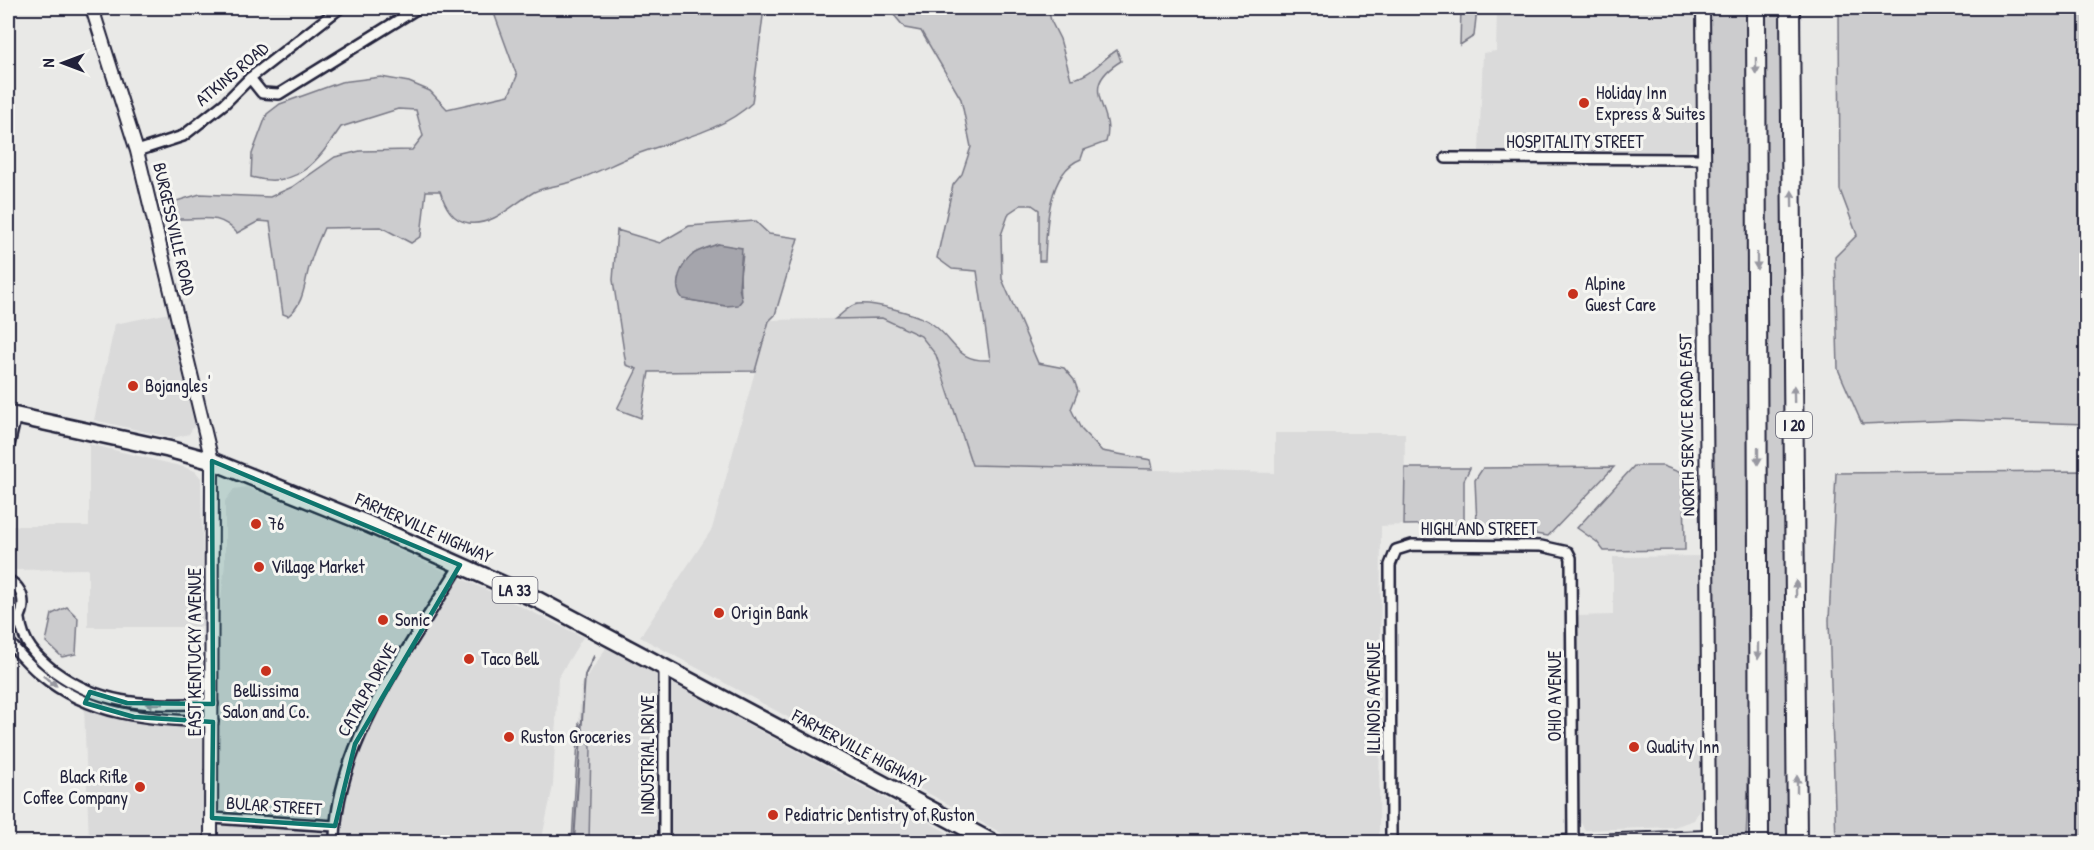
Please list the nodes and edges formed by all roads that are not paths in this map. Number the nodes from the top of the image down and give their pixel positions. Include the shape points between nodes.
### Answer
1 (92, 8) edge
2 (340, 8) edge
3 (418, 8) edge
4 (1703, 8) edge
5 (1756, 8) edge
6 (1790, 8) edge
7 (250, 78) junction
8 (137, 151) junction
9 (1446, 158) dead end
10 (1703, 159) junction
11 (12, 415) edge
12 (8, 450) edge
13 (212, 461) junction
14 (1568, 552) joint
15 (1392, 554) joint
16 (460, 565) junction
17 (9, 580) edge
18 (20, 619) junction
19 (8, 629) edge
20 (8, 641) edge
21 (664, 667) junction
22 (90, 692) junction
23 (85, 703) junction
24 (213, 704) junction
25 (213, 722) junction
26 (212, 818) junction
27 (335, 826) junction
28 (1573, 840) junction
29 (1709, 840) edge
30 (212, 843) edge
31 (335, 843) edge
32 (664, 843) edge
33 (992, 843) edge
34 (1391, 843) edge
35 (1558, 843) edge
36 (1759, 843) edge
37 (1797, 843) edge

1 - 8 street, BURGESSVILLE ROAD
2 - 7 street, ATKINS ROAD
3 - 7 street via 279,94 262,93
4 - 10 street, NORTH SERVICE ROAD EAST
5 -> 36 highway, I 20
37 -> 6 highway, I 20
7 - 8 street, ATKINS ROAD via 183,136
8 - 13 street, BURGESSVILLE ROAD
9 - 10 street, HOSPITALITY STREET
10 - 29 street, NORTH SERVICE ROAD EAST
11 - 12 street
11 - 13 main road, FARMERVILLE HIGHWAY / LA 33
13 - 16 main road, FARMERVILLE HIGHWAY / LA 33
13 - 24 street, EAST KENTUCKY AVENUE
14 - 15 street, HIGHLAND STREET via 1541,546 1412,545
14 - 28 street, OHIO AVENUE
15 - 34 street, ILLINOIS AVENUE
16 - 21 main road, FARMERVILLE HIGHWAY / LA 33 via 538,600
16 - 27 street, CATALPA DRIVE via 369,714 342,782
17 - 18 street via 18,588 24,603
18 - 19 street
18 - 22 street via 24,638 37,657
20 -> 23 street via 51,683
21 - 32 street, INDUSTRIAL DRIVE
21 - 33 main road, FARMERVILLE HIGHWAY / LA 33
22 - 23 street
24 -> 22 street via 127,703
23 - 25 street via 132,716
24 - 25 street, EAST KENTUCKY AVENUE
25 - 26 street, EAST KENTUCKY AVENUE
26 - 27 street, BULAR STREET
26 - 30 street, EAST KENTUCKY AVENUE
27 - 31 street, CATALPA DRIVE
28 - 29 street
28 - 35 street

